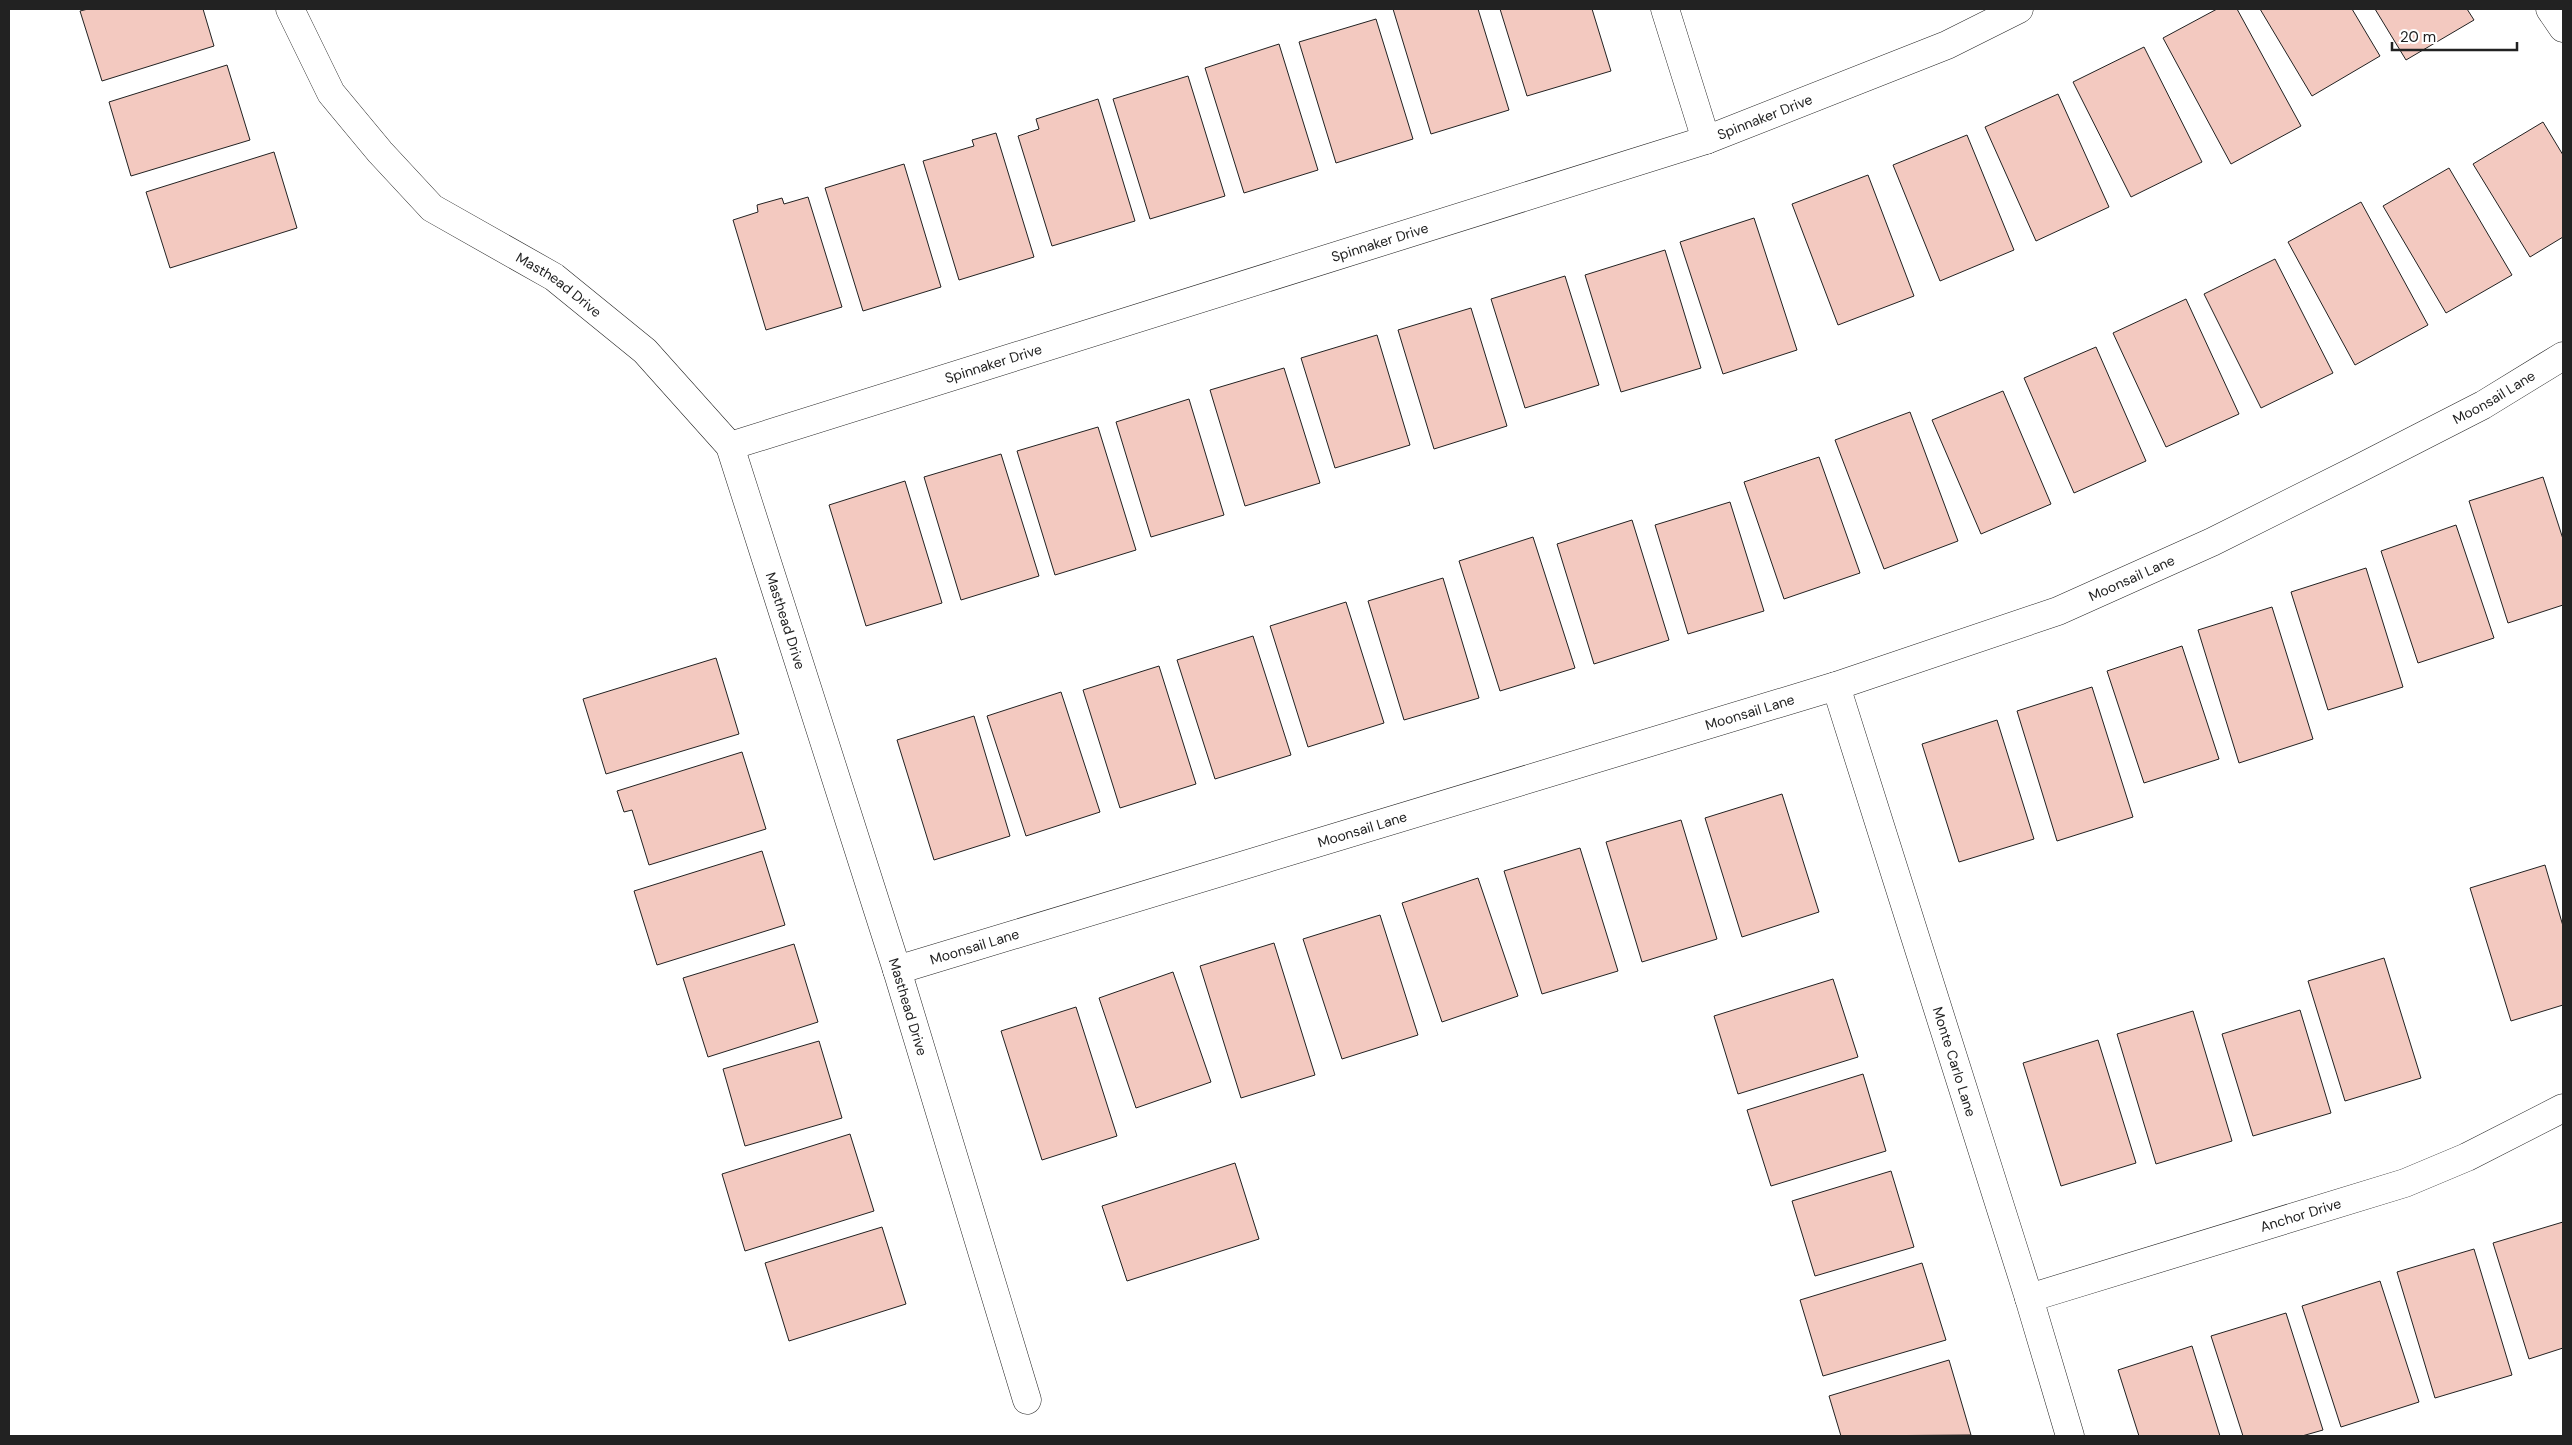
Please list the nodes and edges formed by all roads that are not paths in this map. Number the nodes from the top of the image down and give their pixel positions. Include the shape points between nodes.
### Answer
1 (290, 9) edge
2 (1665, 9) edge
3 (2019, 9) edge
4 (2550, 9) edge
5 (2563, 28) edge
6 (1706, 140) junction
7 (2563, 356) edge
8 (730, 446) junction
9 (1836, 686) junction
10 (897, 970) junction
11 (2563, 1108) edge
12 (2029, 1298) junction
13 (1027, 1400) dead end
14 (2070, 1436) edge

1 - 8 street, Masthead Drive via 331,93 432,208 554,277 645,351
2 - 6 street
3 - 6 street, Spinnaker Drive via 1946,44
4 - 5 street
6 - 8 street, Spinnaker Drive
7 - 9 street, Moonsail Lane via 2483,405 2212,542 2058,612
8 - 10 street, Masthead Drive
9 - 10 street, Moonsail Lane
9 - 12 street, Monte Carlo Lane
10 - 13 street, Masthead Drive
11 - 12 street, Anchor Drive via 2467,1157 2405,1183
12 - 14 street, Monte Carlo Lane

